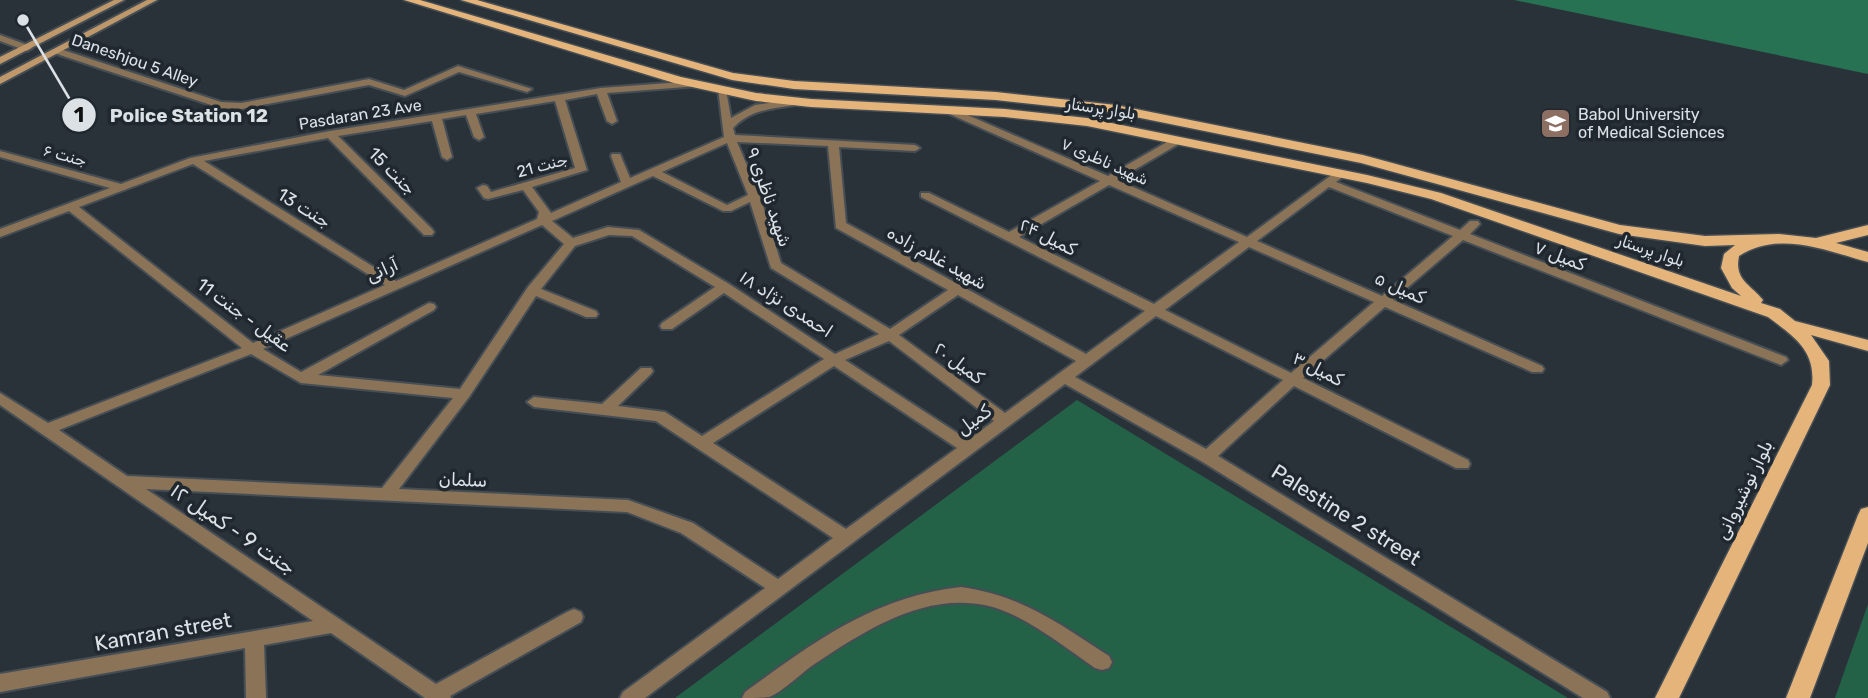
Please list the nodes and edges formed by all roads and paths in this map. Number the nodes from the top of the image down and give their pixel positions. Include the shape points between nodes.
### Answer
1 (120, 0) edge
2 (153, 0) edge
3 (409, 0) edge
4 (466, 0) edge
5 (0, 38) edge
6 (27, 48) junction
7 (57, 51) junction
8 (0, 61) edge
9 (0, 81) edge
10 (696, 84) junction
11 (527, 89) dead end
12 (721, 90) junction
13 (601, 91) junction
14 (559, 97) junction
15 (796, 102) junction
16 (949, 110) junction
17 (470, 112) junction
18 (436, 117) junction
19 (612, 121) dead end
20 (729, 132) junction
21 (331, 134) junction
22 (479, 136) dead end
23 (1178, 140) junction
24 (833, 145) junction
25 (915, 148) dead end
26 (0, 154) edge
27 (616, 156) dead end
28 (447, 157) dead end
29 (194, 160) junction
30 (653, 172) junction
31 (1335, 178) junction
32 (1110, 182) junction
33 (628, 183) junction
34 (525, 185) junction
35 (121, 187) junction
36 (483, 188) dead end
37 (925, 195) dead end
38 (754, 196) junction
39 (70, 206) junction
40 (543, 220) junction
41 (1474, 224) dead end
42 (1868, 230) edge
43 (428, 232) dead end
44 (0, 233) edge
45 (1460, 236) junction
46 (1010, 237) junction
47 (1769, 240) junction
48 (1248, 242) junction
49 (571, 243) junction
50 (1815, 243) junction
51 (1868, 257) edge
52 (395, 286) junction
53 (724, 287) junction
54 (958, 289) junction
55 (533, 290) junction
56 (1386, 301) junction
57 (429, 307) dead end
58 (1156, 310) junction
59 (1774, 313) junction
60 (591, 314) dead end
61 (667, 326) dead end
62 (890, 335) junction
63 (1868, 346) edge
64 (252, 349) junction
65 (835, 359) junction
66 (1087, 360) junction
67 (1781, 360) dead end
68 (1537, 369) dead end
69 (646, 371) dead end
70 (1065, 377) junction
71 (301, 378) junction
72 (1294, 378) junction
73 (464, 394) junction
74 (0, 398) edge
75 (534, 402) dead end
76 (605, 410) junction
77 (1005, 421) junction
78 (47, 429) junction
79 (701, 444) junction
80 (968, 448) junction
81 (1208, 457) junction
82 (1462, 464) dead end
83 (124, 482) junction
84 (385, 496) junction
85 (1868, 515) edge
86 (846, 538) junction
87 (778, 589) junction
88 (574, 617) dead end
89 (334, 625) junction
90 (254, 639) junction
91 (1102, 662) dead end
92 (0, 683) edge
93 (438, 696) edge
94 (256, 698) edge
95 (630, 698) edge
96 (752, 698) edge
97 (1600, 698) edge
98 (1667, 698) edge
99 (1798, 698) edge

1 - 6 main road
2 - 7 main road
3 - 10 main road, بلوار پرستار
4 - 47 main road, بلوار پرستار via 732,76 794,85 996,96 1116,109 1363,159 1619,229 1696,241
5 - 6 street
6 - 8 main road
7 - 9 main road
7 - 11 street, Daneshjou 5 Alley via 220,105 241,106 369,82 405,93 457,69
10 - 12 main road, بلوار پرستار
10 - 13 street, Pasdaran 23 Ave
12 - 15 main road, بلوار پرستار
12 - 20 street, شهید ناظری ۹
13 - 14 street, Pasdaran 23 Ave
13 - 19 street
14 - 17 street, Pasdaran 23 Ave
14 - 34 street, جنت 21 via 581,170
15 - 16 main road, بلوار پرستار
15 - 20 street, آرانی via 738,115
16 - 23 main road, بلوار پرستار via 1098,124
16 - 32 street, شهید ناظری ۷
17 - 18 street, Pasdaran 23 Ave
17 - 22 street
18 - 21 street, Pasdaran 23 Ave
18 - 28 street
20 - 24 street
20 - 30 street, آرانی
20 - 38 street, شهید ناظری ۹
21 - 29 street, Pasdaran 23 Ave
21 - 43 street, جنت 15
23 - 31 main road, بلوار پرستار
23 - 32 street
24 - 25 street
24 - 54 street, شهید غلام زاده via 840,225
26 - 35 street, جنت ۶
27 - 33 street
29 - 35 street, Pasdaran 23 Ave
29 - 52 street, جنت 13
30 - 33 street, آرانی
30 - 38 street via 727,209
31 - 45 street, کمیل ۷
31 - 48 street, کمیل
31 - 59 main road, بلوار پرستار via 1436,196
32 - 46 street
32 - 48 street, شهید ناظری ۷
33 - 40 street, آرانی
34 - 36 street, جنت 21 via 488,196
34 - 40 street via 545,212
35 - 39 street, Pasdaran 23 Ave
37 - 46 street, کمیل ۲۴
38 - 62 street, شهید ناظری ۹ via 775,265
39 - 44 street, Pasdaran 23 Ave
39 - 64 street, عقیل - جنت 11
40 - 49 street
40 - 52 street, آرانی
41 - 45 street
42 - 50 main road
45 - 56 street
45 - 67 street, کمیل ۷
46 - 58 street, کمیل ۲۴
47 - 50 main road, بلوار پرستار
47 - 59 main road via 1737,248 1729,268 1748,295
48 - 56 street, کمیل ۵
48 - 58 street, کمیل
49 - 53 street, احمدی نژاد ۱۸ via 608,231 635,233
49 - 55 street
50 - 51 main road
52 - 64 street, آرانی
53 - 61 street
53 - 65 street, احمدی نژاد ۱۸
54 - 62 street
54 - 66 street, شهید غلام زاده
55 - 60 street
55 - 73 street
56 - 68 street, کمیل ۵
56 - 72 street
57 - 71 street
58 - 66 street, کمیل
58 - 72 street, کمیل ۳
59 - 63 main road via 1810,330
59 - 98 main road, بلوار نوشیروانی via 1814,346 1824,372 1821,385
62 - 65 street
62 - 77 street, کمیل ۲۰
64 - 71 street, عقیل - جنت 11
64 - 78 street, آرانی
65 - 79 street
65 - 80 street, احمدی نژاد ۱۸
66 - 70 street, کمیل
69 - 76 street
70 - 77 street, کمیل
70 - 81 street, Palestine 2 street
71 - 73 street, عقیل - جنت 11
72 - 81 street
72 - 82 street, کمیل ۳
73 - 84 street
74 - 78 street, جنت 9 - کمیل ۱۲
75 - 76 street
76 - 79 street via 660,416
77 - 80 street, کمیل
78 - 83 street, جنت 9 - کمیل ۱۲
79 - 86 street
80 - 86 street, کمیل
81 - 97 street, Palestine 2 street
83 - 84 street, سلمان
83 - 89 street, جنت 9 - کمیل ۱۲
84 - 87 street, سلمان via 628,506 687,528
85 - 99 main road
86 - 87 street, کمیل
87 - 95 street, کمیل
88 - 93 street
89 - 90 street, Kamran street
89 - 93 street, جنت 9 - کمیل ۱۲
90 - 92 street, Kamran street
90 - 94 street
91 - 96 street via 1055,631 992,600 971,595 937,598 898,606 830,642

